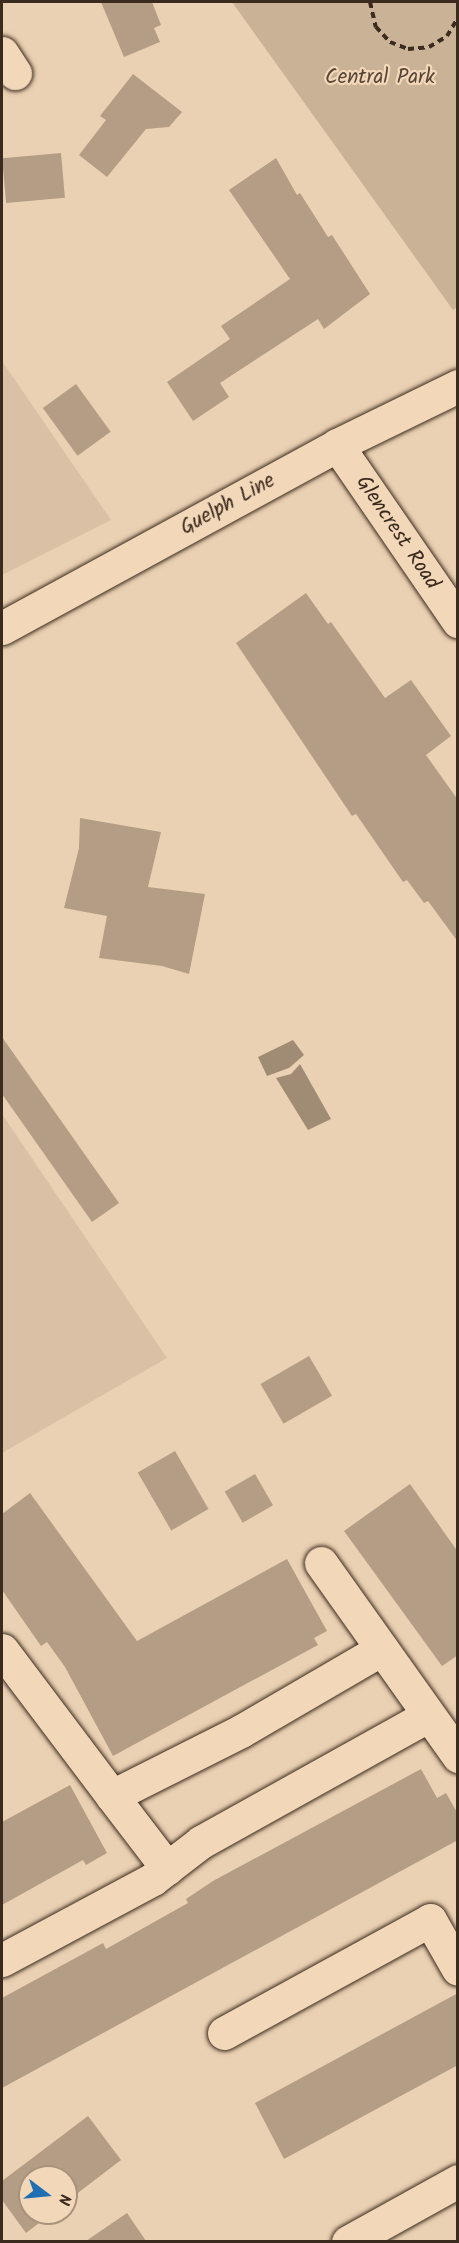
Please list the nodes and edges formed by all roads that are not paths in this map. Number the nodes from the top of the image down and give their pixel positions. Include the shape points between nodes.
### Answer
1 (458, 386) edge
2 (337, 445) junction
3 (458, 621) edge
4 (2, 628) edge
5 (321, 1563) dead end
6 (382, 1649) junction
7 (2, 1650) edge
8 (428, 1716) junction
9 (458, 1756) edge
10 (112, 1796) junction
11 (167, 1868) junction
12 (2, 1960) edge
13 (458, 1969) edge
14 (224, 2033) dead end
15 (458, 2181) edge
16 (348, 2241) edge

1 - 2 main road, Guelph Line
2 - 3 main road, Glencrest Road
2 - 4 main road, Guelph Line
5 - 6 main road
6 - 8 main road
6 - 10 main road via 241,1731
7 - 10 main road
8 - 9 main road
8 - 11 main road via 201,1842
10 - 11 main road
11 - 12 main road
13 - 14 main road via 430,1920
15 - 16 main road

